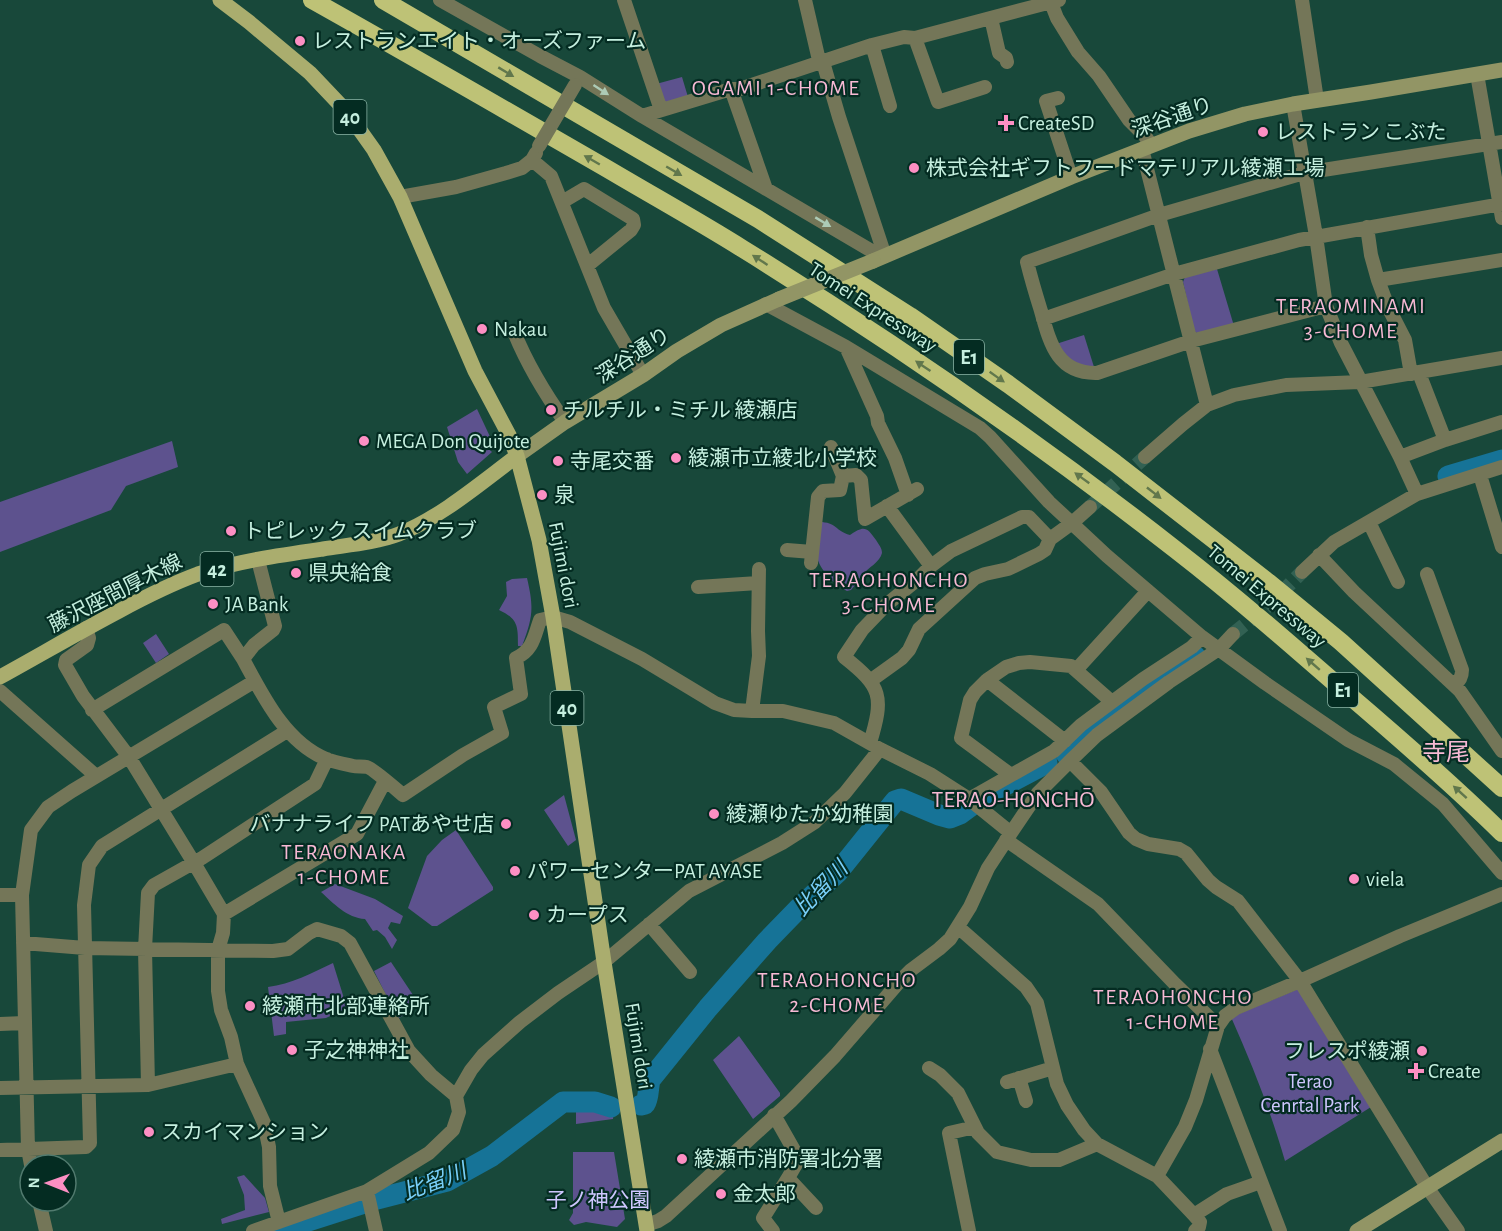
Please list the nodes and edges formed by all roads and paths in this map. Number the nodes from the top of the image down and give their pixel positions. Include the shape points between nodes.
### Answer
1 (220, 0) edge
2 (312, 0) edge
3 (383, 0) edge
4 (440, 0) edge
5 (624, 0) edge
6 (805, 0) edge
7 (1302, 0) edge
8 (1053, 1) edge
9 (991, 18) junction
10 (915, 38) junction
11 (872, 45) junction
12 (823, 62) junction
13 (1008, 62) dead end
14 (1502, 69) edge
15 (1477, 74) junction
16 (577, 81) junction
17 (985, 87) dead end
18 (731, 89) junction
19 (1317, 100) junction
20 (1046, 101) dead end
21 (1293, 104) junction
22 (890, 106) dead end
23 (660, 111) junction
24 (642, 116) junction
25 (1495, 143) edge
26 (1146, 147) junction
27 (532, 160) junction
28 (1304, 173) junction
29 (1071, 177) junction
30 (766, 189) junction
31 (400, 197) junction
32 (562, 202) junction
33 (1501, 209) edge
34 (1159, 215) junction
35 (1367, 227) junction
36 (1316, 236) junction
37 (880, 258) junction
38 (1502, 260) edge
39 (588, 265) junction
40 (1174, 274) junction
41 (1378, 280) junction
42 (773, 301) junction
43 (1326, 306) junction
44 (1043, 319) junction
45 (514, 332) dead end
46 (1191, 341) junction
47 (846, 347) junction
48 (1502, 358) edge
49 (1415, 373) junction
50 (643, 375) junction
51 (1360, 382) junction
52 (1207, 405) junction
53 (565, 422) junction
54 (1502, 422) edge
55 (1445, 440) junction
56 (831, 447) dead end
57 (517, 456) junction
58 (1400, 457) junction
59 (1145, 458) tunnel mouth
60 (1502, 467) edge
61 (1480, 475) junction
62 (843, 476) junction
63 (1417, 494) junction
64 (886, 507) junction
65 (1089, 507) tunnel mouth
66 (1369, 522) junction
67 (1071, 523) junction
68 (1050, 539) junction
69 (1502, 547) edge
70 (787, 550) dead end
71 (1319, 555) junction
72 (258, 560) junction
73 (931, 566) junction
74 (1302, 572) tunnel mouth
75 (1427, 574) dead end
76 (1398, 582) dead end
77 (698, 587) dead end
78 (1148, 591) junction
79 (553, 617) junction
80 (86, 628) junction
81 (1233, 634) tunnel mouth
82 (1202, 637) junction
83 (1219, 649) junction
84 (243, 659) junction
85 (1076, 670) junction
86 (0, 677) edge
87 (987, 680) junction
88 (255, 681) junction
89 (870, 681) junction
90 (1454, 684) junction
91 (0, 691) edge
92 (1112, 702) junction
93 (92, 710) junction
94 (752, 711) junction
95 (287, 731) junction
96 (1065, 741) junction
97 (875, 746) junction
98 (1502, 751) edge
99 (129, 757) junction
100 (327, 759) junction
101 (1070, 760) junction
102 (1011, 775) junction
103 (96, 776) junction
104 (384, 781) junction
105 (1502, 788) edge
106 (973, 802) junction
107 (162, 809) junction
108 (1502, 833) edge
109 (1009, 836) junction
110 (194, 862) junction
111 (1502, 873) edge
112 (0, 894) edge
113 (1502, 894) edge
114 (22, 895) junction
115 (224, 914) junction
116 (649, 924) junction
117 (958, 927) junction
118 (23, 943) junction
119 (85, 948) junction
120 (145, 949) junction
121 (218, 950) junction
122 (604, 962) junction
123 (690, 972) dead end
124 (1300, 981) junction
125 (24, 1023) junction
126 (0, 1024) edge
127 (1218, 1026) junction
128 (1210, 1049) junction
129 (237, 1064) junction
130 (929, 1068) dead end
131 (1053, 1068) junction
132 (89, 1085) junction
133 (148, 1085) junction
134 (0, 1088) edge
135 (26, 1088) junction
136 (456, 1096) junction
137 (1026, 1101) dead end
138 (774, 1115) junction
139 (975, 1128) junction
140 (1502, 1141) edge
141 (1097, 1144) junction
142 (28, 1149) junction
143 (0, 1150) edge
144 (29, 1153) edge
145 (1158, 1176) junction
146 (788, 1178) junction
147 (1261, 1182) junction
148 (1427, 1187) junction
149 (369, 1199) junction
150 (816, 1208) dead end
151 (42, 1213) edge
152 (1194, 1215) junction
153 (279, 1222) junction
154 (646, 1228) edge
155 (46, 1231) edge
156 (253, 1231) edge
157 (376, 1231) edge
158 (773, 1231) edge
159 (969, 1231) edge
160 (1195, 1231) edge
161 (1280, 1231) edge
162 (1357, 1231) edge
163 (1458, 1231) edge

1 - 31 main road, Fujimi dori / 40 via 310,73 346,112 374,150
108 -> 2 highway, Tomei Expressway / E1 via 1374,717 1179,552 988,410 743,249
3 -> 105 highway, Tomei Expressway / E1 via 758,219 1008,384 1268,582 1341,642
4 - 16 street
5 - 23 street
6 - 12 street via 818,56
7 - 19 street
8 - 9 street
8 - 26 street via 1057,18 1078,52 1145,136
9 - 10 street
9 - 13 street via 999,53
10 - 11 street
10 - 17 street via 938,102
11 - 12 street
11 - 22 street
12 - 18 street
12 - 37 street
14 - 15 street, 深谷通り
15 - 19 street, 深谷通り
15 - 25 street
16 -> 24 street
16 - 27 street, bridge
18 - 23 street
18 - 30 street
19 - 21 street, 深谷通り
20 - 29 street
21 - 26 street, 深谷通り via 1234,117
21 - 28 street
23 - 24 street
24 - 30 street
25 - 28 street
25 - 33 street
26 - 29 street, 深谷通り
26 - 34 street
27 - 31 street via 522,168 486,179
27 - 32 street via 551,176
28 - 34 street
28 - 36 street
29 - 37 street, 深谷通り
30 -> 37 street
31 - 57 main road, Fujimi dori / 40 via 475,371
32 - 39 street
32 - 39 street via 584,189 633,219 631,230
33 - 35 street
34 - 40 street
34 - 44 street via 1027,262
35 - 36 street
35 - 41 street
36 - 40 street
36 - 43 street
37 - 42 street, 深谷通り, bridge
38 - 41 street
39 - 50 street via 604,308
40 - 44 street
40 - 46 street
41 - 49 street
42 - 47 street
42 - 50 street, 深谷通り via 721,325
43 - 46 street
43 - 51 street
44 - 46 street via 1052,348 1063,362 1076,371 1088,373
45 - 53 street
46 - 52 street
47 - 64 street via 913,492
47 - 67 street via 980,428
48 - 49 street
49 - 51 street
49 - 55 street
50 - 53 street, 深谷通り
51 - 52 street via 1286,384
51 - 58 street
52 - 59 street
53 - 57 street, 深谷通り
54 - 55 street
55 - 58 street
56 - 62 street
57 - 72 main road, 藤沢座間厚木線 / 42 via 428,519 401,533
57 - 79 main road, Fujimi dori / 40 via 539,540
58 - 63 street
60 - 61 street
61 - 63 street
61 - 69 street
62 - 64 street via 856,475 861,480 865,519
62 - 70 street via 840,490 823,491 818,497 811,557
63 - 66 street
64 - 73 street
65 - 67 street
66 - 71 street
66 - 76 street
67 - 68 street
67 - 78 street
68 - 73 street via 1029,517 1022,517 951,551
68 - 89 street via 1045,550 1021,564 975,578 919,629 902,658
71 - 74 street
71 - 90 street
72 - 80 main road, 藤沢座間厚木線 / 42 via 197,575
72 - 84 street via 275,626
73 - 89 street via 862,630 844,657
75 - 90 street via 1462,670 1460,680
77 - 94 street via 759,576 759,656
78 - 82 street
78 - 85 street
79 - 94 street via 642,659 715,703
79 - 104 street via 540,620 530,647 516,658 521,694 494,707 502,733 403,795
79 - 122 main road, Fujimi dori / 40
80 - 86 main road, 藤沢座間厚木線 / 42
80 - 93 street via 87,645 64,665
81 - 83 street
82 - 83 street
82 - 92 street
83 - 101 street via 1130,710
83 - 111 street via 1348,740 1394,764 1443,804
84 - 88 street
84 - 93 street via 224,630
85 - 87 street via 1071,666 1019,663
85 - 92 street
87 - 96 street
87 - 102 street via 970,700 961,738
88 - 95 street
88 - 99 street
89 - 97 street via 879,703
90 - 98 street
91 - 103 street
92 - 96 street
93 - 99 street
94 - 97 street via 783,711 823,719
95 - 100 street
95 - 107 street
96 - 102 street
97 - 106 street
97 - 116 street via 845,793 815,822 689,891
99 - 103 street
99 - 107 street
100 - 104 street via 368,767
100 - 110 street via 315,784
101 - 109 street via 1038,794
101 - 124 street via 1101,792 1136,839 1186,853 1208,880 1238,900
102 - 106 street
103 - 114 street via 48,807 31,830
104 - 115 street via 357,834
106 - 109 street
107 - 110 street
107 - 119 street via 102,846 89,865 84,905
109 - 117 street
109 - 127 street via 1098,904
110 - 115 street
110 - 120 street via 154,885 148,893
112 - 114 street
113 - 124 street
114 - 118 street
115 - 121 street
116 - 122 street
116 - 123 street
117 - 131 street via 1026,987 1037,1004
117 - 138 street via 939,950 900,981 835,1056
118 - 119 street
118 - 125 street
119 - 120 street
119 - 132 street
120 - 121 street
120 - 133 street
121 - 129 street via 221,1010
121 - 136 street via 288,949 317,929 342,936 409,1052
122 - 136 street via 558,993 490,1049 471,1070
122 - 154 main road, Fujimi dori / 40
124 - 127 street via 1236,1008
124 - 148 street
125 - 126 street
125 - 135 street
127 - 128 street
128 - 145 street via 1185,1127
128 - 147 street
129 - 133 street
129 - 153 street via 264,1123 270,1186
130 - 139 street via 958,1093
131 - 137 street via 1013,1080
131 - 141 street via 1067,1105
132 - 133 street
132 - 135 street
132 - 142 street via 90,1143 86,1147
134 - 135 street
135 - 142 street
136 - 149 street via 459,1112 453,1130
138 - 146 street via 799,1158
138 - 154 street via 666,1216
139 - 141 street via 997,1152 1031,1160 1059,1160
139 - 159 street via 949,1133
140 - 148 street
141 - 145 street
142 - 143 street
142 - 144 street
145 - 152 street
146 - 150 street
146 - 158 street via 763,1218
147 - 152 street via 1227,1194
147 - 161 street
148 - 162 street
148 - 163 street
149 - 153 street
149 - 157 street
151 - 155 street
152 - 160 street via 1200,1222
153 - 156 street

